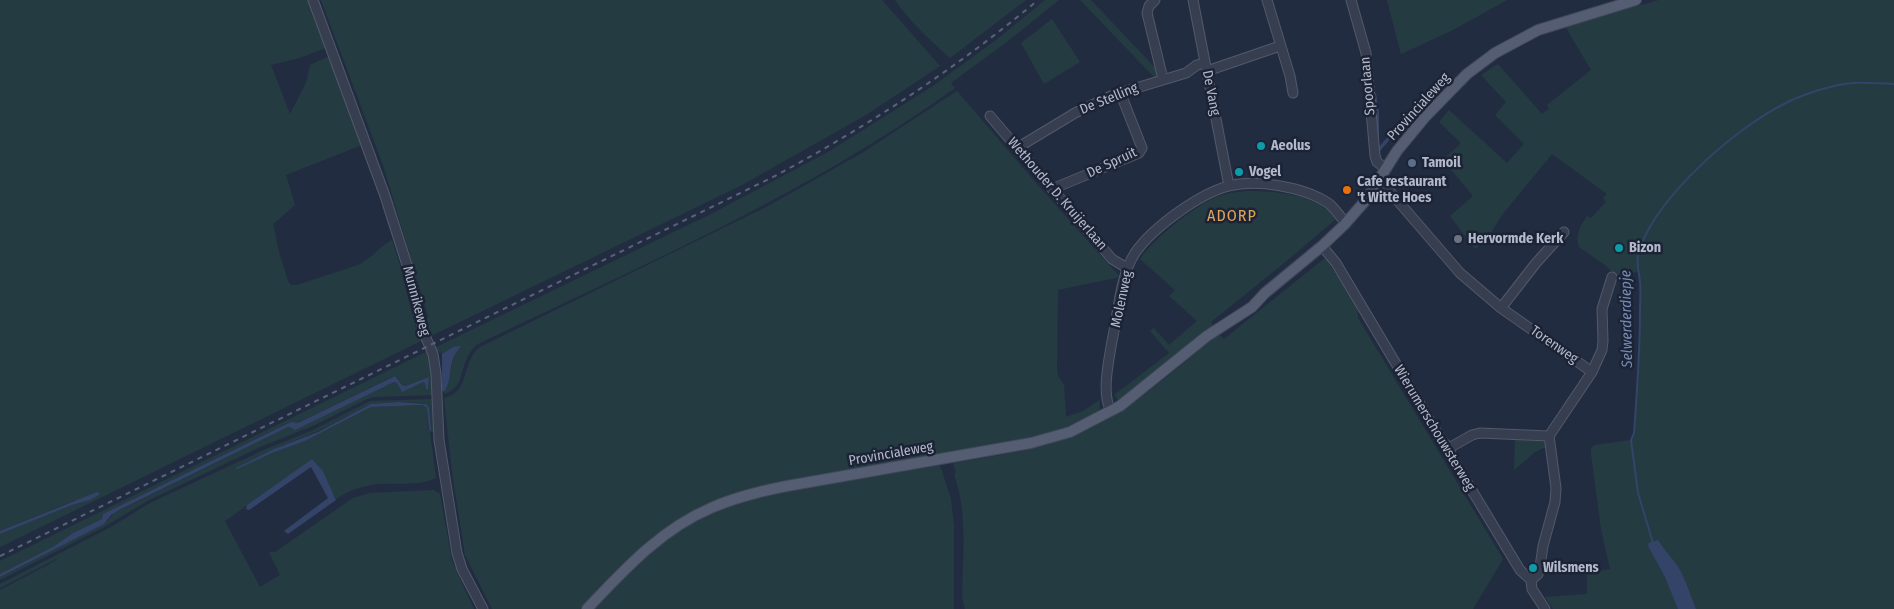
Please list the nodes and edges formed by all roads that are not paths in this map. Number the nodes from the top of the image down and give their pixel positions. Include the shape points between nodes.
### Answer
1 (313, 0) edge
2 (1155, 0) edge
3 (1193, 0) edge
4 (1267, 0) edge
5 (1351, 0) edge
6 (1636, 0) edge
7 (1280, 46) junction
8 (1206, 67) junction
9 (1163, 79) junction
10 (1120, 92) junction
11 (1293, 93) dead end
12 (990, 116) dead end
13 (1017, 148) junction
14 (1386, 169) junction
15 (1379, 179) junction
16 (1229, 186) junction
17 (1052, 189) junction
18 (1346, 223) junction
19 (1564, 232) dead end
20 (1322, 246) junction
21 (1127, 268) junction
22 (1612, 277) dead end
23 (1501, 308) junction
24 (1592, 372) junction
25 (1111, 411) junction
26 (1550, 436) junction
27 (1449, 448) junction
28 (1531, 580) junction
29 (483, 609) edge
30 (587, 609) edge
31 (1545, 609) edge

1 - 29 street, Munnikeweg via 385,196 408,268 423,331 433,354 438,440 457,553
2 - 9 street via 1147,13
3 - 8 street, De Vang
4 - 7 street
5 - 14 street, Spoorlaan via 1366,53 1375,156
6 - 14 main road, Provincialeweg via 1538,30 1495,53 1467,74 1434,107
7 - 8 street, De Stelling
7 - 11 street
8 - 9 street, De Stelling via 1197,65 1186,74
8 - 16 street, De Vang
9 - 10 street, De Stelling
10 - 13 street, De Stelling via 1075,113
10 - 17 street, De Spruit via 1142,148 1139,153
12 - 13 street, Wethouder D. Kruijerlaan
13 - 17 street, Wethouder D. Kruijerlaan
14 - 15 main road, Provincialeweg
15 - 18 main road, Provincialeweg
15 - 23 street, Torenweg via 1455,269
16 - 18 street, Molenweg via 1274,185 1300,191 1329,204
16 - 21 street, Molenweg via 1173,216 1149,236
17 - 21 street, Wethouder D. Kruijerlaan via 1112,259
18 - 20 main road, Provincialeweg
19 - 23 street
20 - 25 main road, Provincialeweg via 1265,292 1229,315
20 - 27 street, Wierumerschouwsterweg via 1336,263
21 - 25 street, Molenweg via 1108,364 1106,397
22 - 24 street via 1602,309 1604,341
23 - 24 street, Torenweg
24 - 26 street, Torenweg
25 - 30 main road, Provincialeweg via 1070,432 1031,443 787,486 726,502 683,523 654,544
26 - 27 street via 1480,433
26 - 28 street via 1555,502 1538,574
27 - 28 street, Wierumerschouwsterweg via 1520,570
28 - 31 street, Wierumerschouwsterweg via 1532,589

